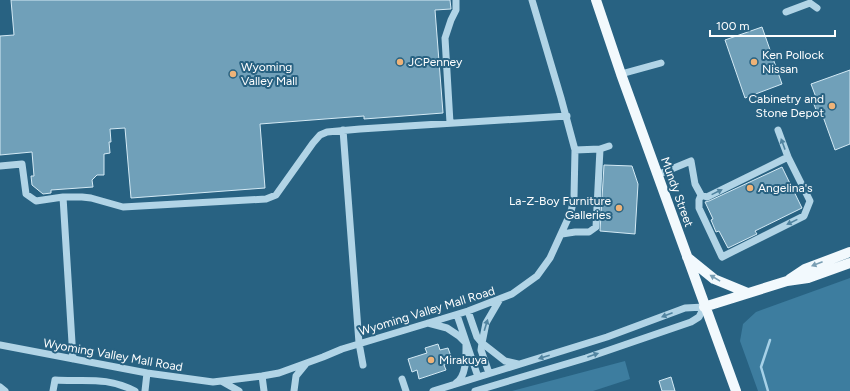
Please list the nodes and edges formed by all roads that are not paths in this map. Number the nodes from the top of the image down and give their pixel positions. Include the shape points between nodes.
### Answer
1 (456, 0) edge
2 (532, 0) edge
3 (598, 0) edge
4 (816, 8) dead end
5 (786, 12) dead end
6 (661, 63) dead end
7 (621, 74) junction
8 (567, 116) junction
9 (450, 123) junction
10 (343, 130) junction
11 (778, 130) dead end
12 (609, 146) dead end
13 (600, 149) junction
14 (575, 150) junction
15 (788, 157) junction
16 (0, 166) edge
17 (657, 175) junction
18 (701, 195) junction
19 (63, 198) junction
20 (562, 234) junction
21 (850, 252) edge
22 (686, 256) junction
23 (850, 263) edge
24 (787, 281) junction
25 (748, 293) junction
26 (500, 299) junction
27 (704, 307) junction
28 (468, 311) junction
29 (457, 315) junction
30 (428, 323) junction
31 (359, 343) junction
32 (466, 343) junction
33 (482, 343) junction
34 (0, 345) edge
35 (73, 359) junction
36 (524, 363) junction
37 (306, 364) junction
38 (363, 365) dead end
39 (147, 373) junction
40 (489, 373) junction
41 (262, 376) junction
42 (478, 377) junction
43 (402, 379) dead end
44 (222, 382) junction
45 (448, 386) junction
46 (0, 387) edge
47 (5, 391) edge
48 (53, 391) edge
49 (135, 391) edge
50 (145, 391) edge
51 (239, 391) edge
52 (264, 391) edge
53 (294, 391) edge
54 (406, 391) edge
55 (432, 391) edge
56 (475, 391) edge
57 (736, 391) edge

1 - 9 lane via 456,10 445,38
2 - 8 lane, Wyoming Valley Mall Road
3 - 7 main road, Mundy Street
4 - 5 lane via 810,3
6 - 7 lane
7 - 17 main road, Mundy Street
8 - 9 lane
8 - 14 lane, Wyoming Valley Mall Road
9 - 10 lane
10 - 19 lane via 320,135 276,195 266,199 122,207 91,198
10 - 31 lane
15 -> 11 lane
12 - 13 lane
13 - 14 lane
13 - 20 lane via 596,227 589,232
14 - 20 lane, Wyoming Valley Mall Road via 574,197
18 -> 15 lane via 708,197
15 -> 18 lane via 810,201 804,216 722,257 699,208 698,200
16 - 19 lane via 22,164 26,194 36,201
17 - 18 lane via 691,161 695,184
17 - 22 main road, Mundy Street
19 - 35 lane
20 - 26 lane, Wyoming Valley Mall Road via 537,276 512,294
21 -> 24 main road via 805,269
25 -> 22 main road via 714,279
22 - 27 main road, Mundy Street
23 - 24 main road via 808,278
24 - 25 main road
25 - 27 main road
26 - 28 lane, Wyoming Valley Mall Road
33 -> 26 lane via 486,323
27 -> 36 lane via 685,308 607,337
56 -> 27 lane via 586,358 691,322 699,317
27 - 57 main road, Mundy Street
28 - 29 lane, Wyoming Valley Mall Road
28 - 33 lane via 477,337
29 - 30 lane, Wyoming Valley Mall Road
29 - 32 lane
30 - 31 lane, Wyoming Valley Mall Road
30 - 32 lane via 447,328
31 - 37 lane, Wyoming Valley Mall Road
31 - 38 lane
32 - 42 lane
32 - 45 lane via 462,376 458,382
33 - 36 lane via 505,361 514,364
33 - 40 lane via 481,350
34 - 35 lane, Wyoming Valley Mall Road
35 - 39 lane, Wyoming Valley Mall Road
36 - 40 lane
37 - 41 lane, Wyoming Valley Mall Road
37 - 53 lane via 296,376
39 - 44 lane, Wyoming Valley Mall Road
39 - 50 lane
40 - 42 lane
41 - 44 lane, Wyoming Valley Mall Road
41 - 52 lane
42 - 45 lane
43 - 54 lane
44 - 51 lane, Wyoming Valley Mall Road
45 - 55 lane
46 - 47 lane
48 - 49 lane via 55,380 85,379 122,385

